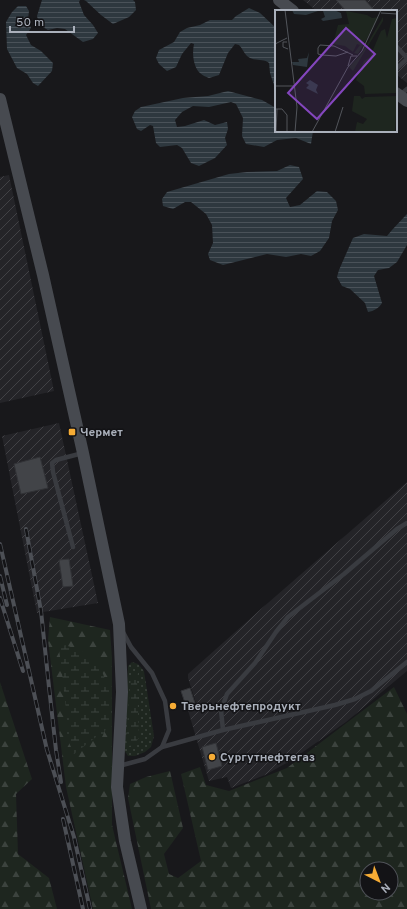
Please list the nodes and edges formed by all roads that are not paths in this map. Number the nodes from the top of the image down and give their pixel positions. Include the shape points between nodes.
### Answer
1 (279, 0) edge
2 (292, 10) edge
3 (397, 47) edge
4 (407, 58) edge
5 (397, 68) edge
6 (0, 99) edge
7 (83, 453) junction
8 (407, 523) edge
9 (73, 547) dead end
10 (119, 624) junction
11 (407, 662) edge
12 (222, 730) junction
13 (162, 747) junction
14 (118, 766) junction
15 (141, 909) edge

1 - 2 street
3 - 4 lane
4 - 5 lane
6 - 7 street
7 - 9 lane via 52,463
7 - 10 street
8 - 12 lane via 288,617 255,663 227,694 221,710
10 - 13 lane via 131,647 152,673 165,701 169,730
10 - 14 street via 122,692
11 - 12 lane via 371,691 355,699
12 - 13 lane
13 - 14 lane via 145,759
14 - 15 street via 117,786 124,833

